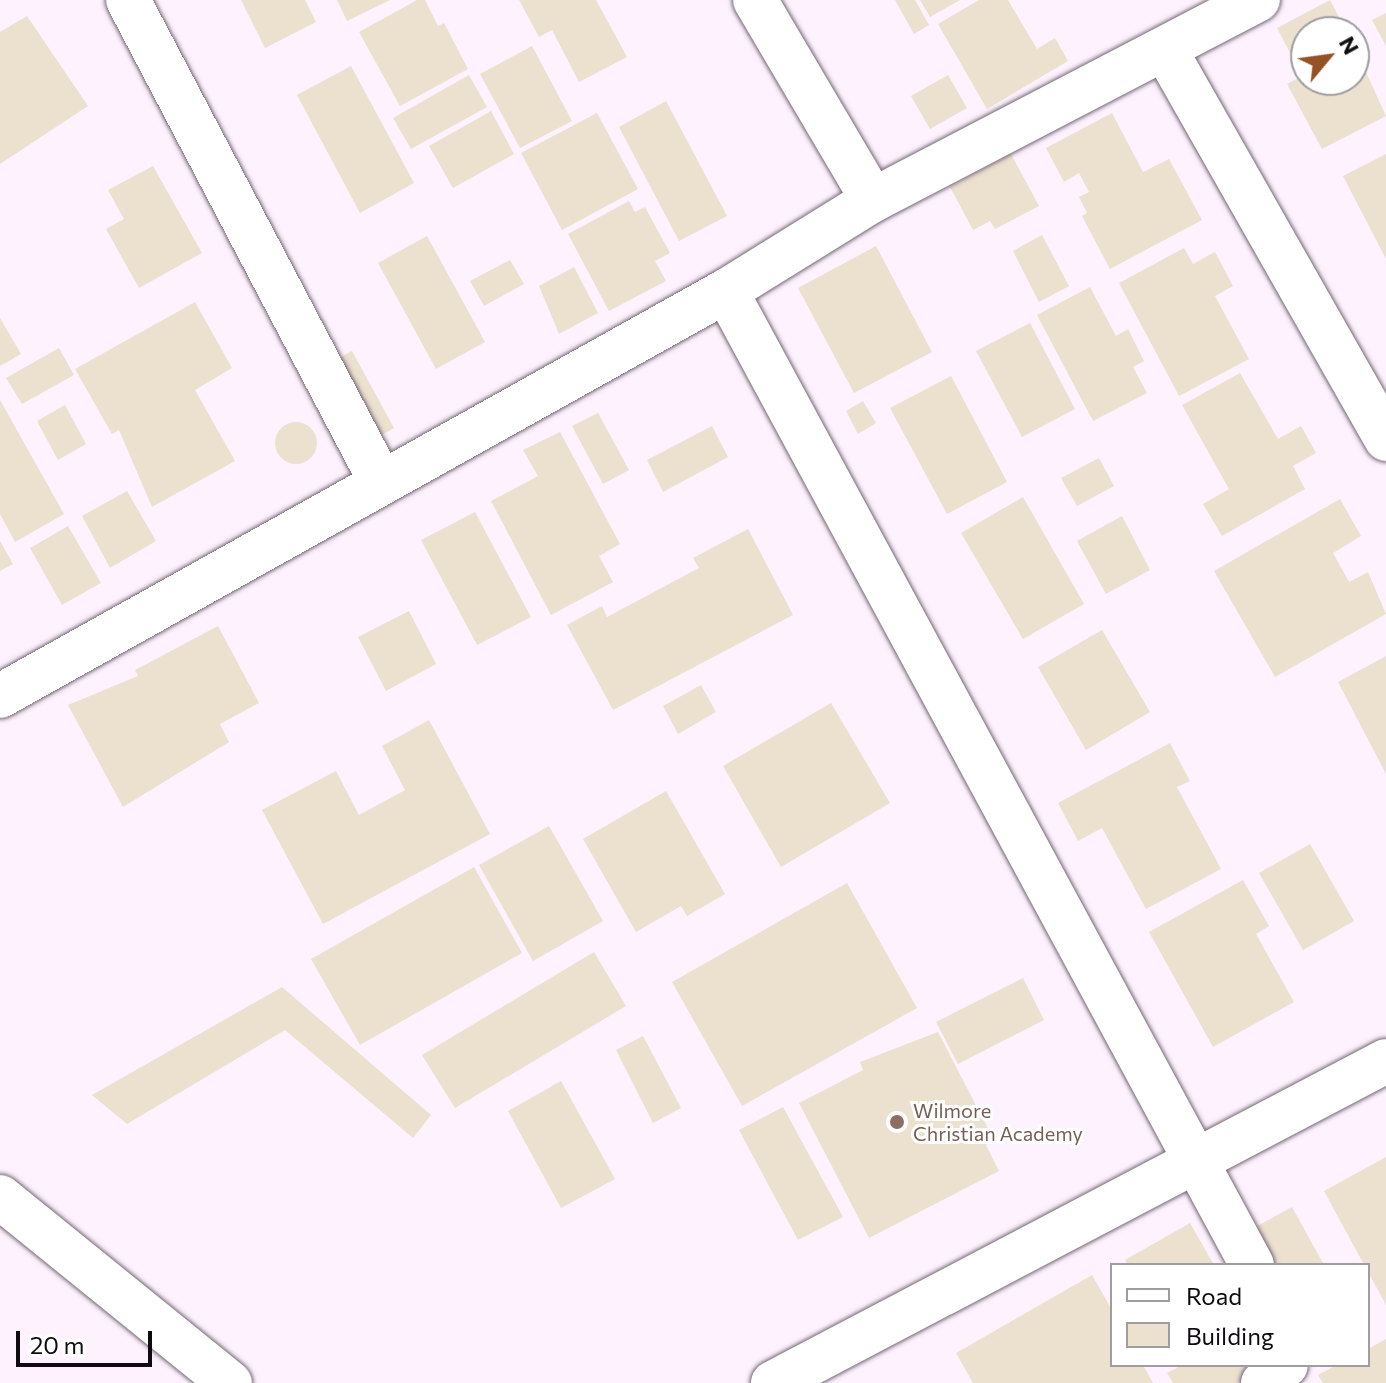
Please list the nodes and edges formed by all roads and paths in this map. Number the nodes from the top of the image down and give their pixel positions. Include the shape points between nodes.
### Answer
1 (128, 0) edge
2 (755, 0) edge
3 (1258, 0) edge
4 (1167, 53) junction
5 (873, 200) junction
6 (726, 291) junction
7 (1386, 439) edge
8 (381, 482) junction
9 (0, 696) edge
10 (1386, 1061) edge
11 (1199, 1160) junction
12 (2, 1202) edge
13 (1251, 1263) edge
14 (1283, 1367) edge
15 (230, 1383) edge
16 (773, 1383) edge
17 (1263, 1383) edge

1 - 8 street
2 - 5 street
3 - 4 street
4 - 5 street
4 - 7 street
5 - 6 street
6 - 8 street
6 - 11 street
8 - 9 street
10 - 11 street
11 - 13 street
11 - 16 street
12 - 15 street
14 - 17 street

